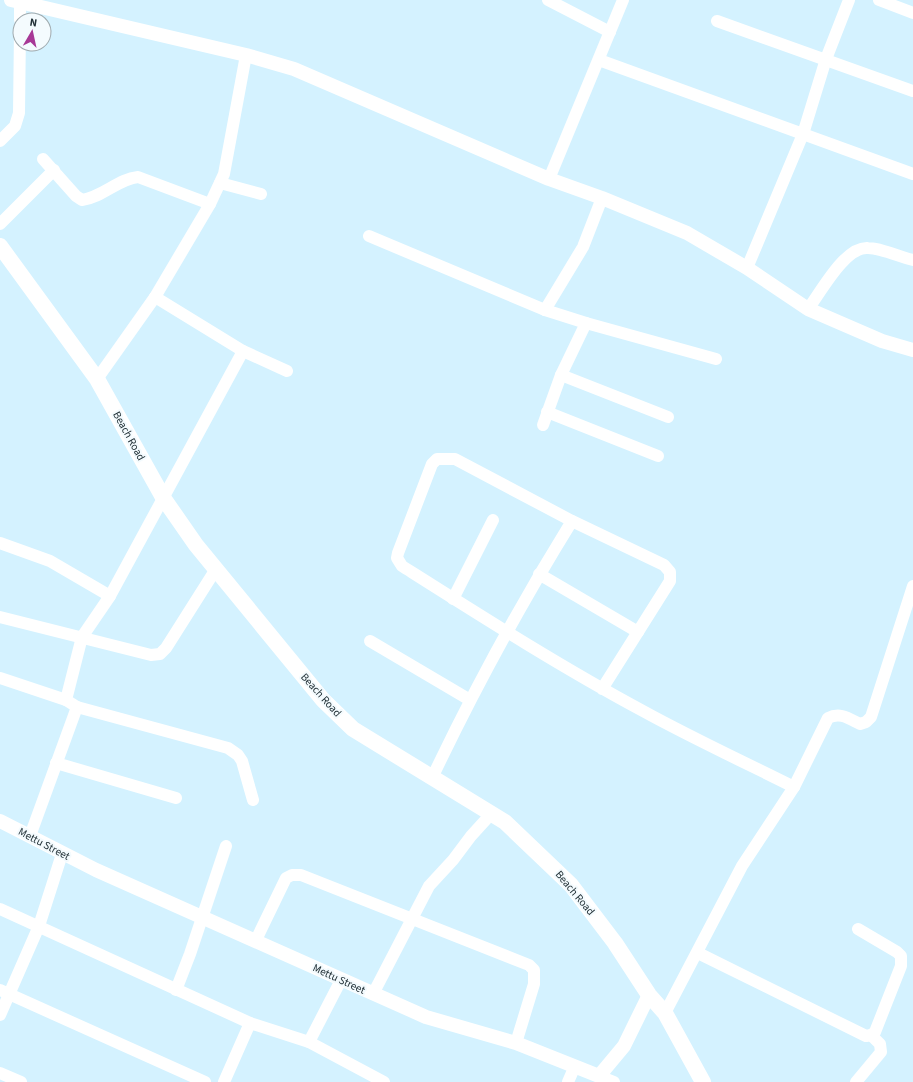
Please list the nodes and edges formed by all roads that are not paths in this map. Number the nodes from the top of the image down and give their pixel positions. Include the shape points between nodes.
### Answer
1 (548, 0) edge
2 (623, 0) edge
3 (849, 0) edge
4 (879, 0) edge
5 (16, 1) edge
6 (18, 12) edge
7 (913, 13) edge
8 (717, 21) dead end
9 (610, 32) junction
10 (20, 52) edge
11 (246, 55) junction
12 (826, 59) junction
13 (599, 60) junction
14 (913, 91) edge
15 (803, 134) junction
16 (0, 141) edge
17 (43, 159) dead end
18 (54, 170) junction
19 (913, 174) edge
20 (550, 180) junction
21 (220, 183) junction
22 (261, 194) dead end
23 (602, 198) junction
24 (210, 204) junction
25 (0, 224) edge
26 (369, 236) dead end
27 (0, 246) edge
28 (913, 260) edge
29 (747, 268) junction
30 (155, 297) junction
31 (808, 309) junction
32 (545, 310) junction
33 (586, 324) junction
34 (913, 350) edge
35 (243, 351) junction
36 (716, 359) dead end
37 (287, 371) dead end
38 (562, 375) junction
39 (97, 379) junction
40 (547, 412) junction
41 (668, 417) dead end
42 (543, 425) dead end
43 (658, 456) dead end
44 (164, 499) junction
45 (494, 520) dead end
46 (572, 521) junction
47 (0, 543) edge
48 (216, 570) junction
49 (539, 574) junction
50 (913, 586) edge
51 (110, 596) junction
52 (453, 599) junction
53 (0, 617) edge
54 (638, 632) junction
55 (506, 633) junction
56 (82, 637) junction
57 (370, 641) dead end
58 (0, 678) edge
59 (602, 689) junction
60 (66, 700) junction
61 (470, 700) junction
62 (77, 707) junction
63 (56, 763) junction
64 (432, 778) junction
65 (794, 787) junction
66 (176, 798) dead end
67 (253, 800) dead end
68 (491, 814) junction
69 (0, 821) edge
70 (30, 836) junction
71 (226, 846) dead end
72 (62, 854) junction
73 (0, 909) edge
74 (203, 919) junction
75 (411, 919) junction
76 (39, 926) junction
77 (858, 929) dead end
78 (256, 940) junction
79 (698, 953) junction
80 (340, 980) junction
81 (176, 990) junction
82 (4, 991) edge
83 (372, 994) junction
84 (649, 995) junction
85 (665, 1014) junction
86 (0, 1015) edge
87 (250, 1023) junction
88 (871, 1035) junction
89 (309, 1042) junction
90 (516, 1043) junction
91 (575, 1066) junction
92 (0, 1073) edge
93 (599, 1076) junction
94 (20, 1082) edge
95 (205, 1082) edge
96 (224, 1082) edge
97 (384, 1082) edge
98 (568, 1082) edge
99 (614, 1082) edge
100 (703, 1082) edge
101 (856, 1082) edge

1 - 9 street
2 - 9 street
3 - 12 street
4 - 7 street
5 - 6 street
5 - 11 street
8 - 12 street
9 - 13 street
10 - 16 street via 19,113 15,126
11 - 20 street via 294,69
11 - 21 street via 224,174
12 - 14 street
12 - 15 street
13 - 15 street
13 - 20 street
15 - 19 street
15 - 29 street
17 - 18 street
18 - 24 street via 82,200 92,199 130,178 138,177
18 - 25 street
20 - 23 street
21 - 22 street
21 - 24 street
23 - 29 street via 687,234
23 - 32 street via 583,247
24 - 30 street
26 - 32 street
27 - 39 main road, Beach Road
28 - 31 street via 868,248 856,250 847,256
29 - 31 street
30 - 35 street
30 - 39 street
31 - 34 street via 882,342
32 - 33 street
33 - 36 street
33 - 38 street
35 - 37 street
35 - 44 street
38 - 40 street
38 - 41 street
39 - 44 main road, Beach Road
40 - 42 street
40 - 43 street
44 - 48 main road, Beach Road
44 - 51 street
45 - 52 street
46 - 49 street
46 - 52 street via 454,459 437,459 428,473 397,558 402,566
46 - 54 street via 664,565 670,572 670,581
47 - 51 street via 50,561
48 - 56 street via 160,654 151,655
48 - 64 main road, Beach Road via 323,700 353,729
49 - 54 street
49 - 55 street
50 - 65 street via 871,717 860,724 844,715 828,718
51 - 56 street
52 - 55 street
53 - 56 street
54 - 59 street
55 - 59 street
55 - 61 street
56 - 60 street
57 - 61 street
58 - 60 street
59 - 65 street
60 - 62 street
61 - 64 street
62 - 63 street
62 - 67 street via 228,748 242,761
63 - 66 street
63 - 70 street
64 - 68 main road, Beach Road
65 - 79 street via 742,866
68 - 75 street via 430,886
68 - 84 main road, Beach Road via 522,836 571,885 615,943
69 - 70 street, Mettu Street
70 - 72 street, Mettu Street
71 - 74 street
72 - 74 street, Mettu Street
72 - 76 street
73 - 76 street
74 - 78 street, Mettu Street
74 - 81 street
75 - 78 street via 301,875 292,875 286,878
75 - 83 street
75 - 90 street via 529,965 534,970 534,984
76 - 81 street
76 - 82 street
77 - 88 street via 897,952 902,961 875,1032
78 - 80 street, Mettu Street
79 - 85 street
79 - 88 street via 861,1035
80 - 83 street, Mettu Street
80 - 89 street
81 - 87 street
82 - 86 street
82 - 95 street
83 - 90 street, Mettu Street via 426,1017
84 - 85 main road, Beach Road
84 - 93 street via 624,1046
85 - 100 main road, Beach Road
87 - 89 street
87 - 96 street
88 - 101 street via 880,1044 880,1052
89 - 97 street
90 - 91 street, Mettu Street
91 - 93 street, Mettu Street
91 - 98 street
92 - 94 street
93 - 99 street

